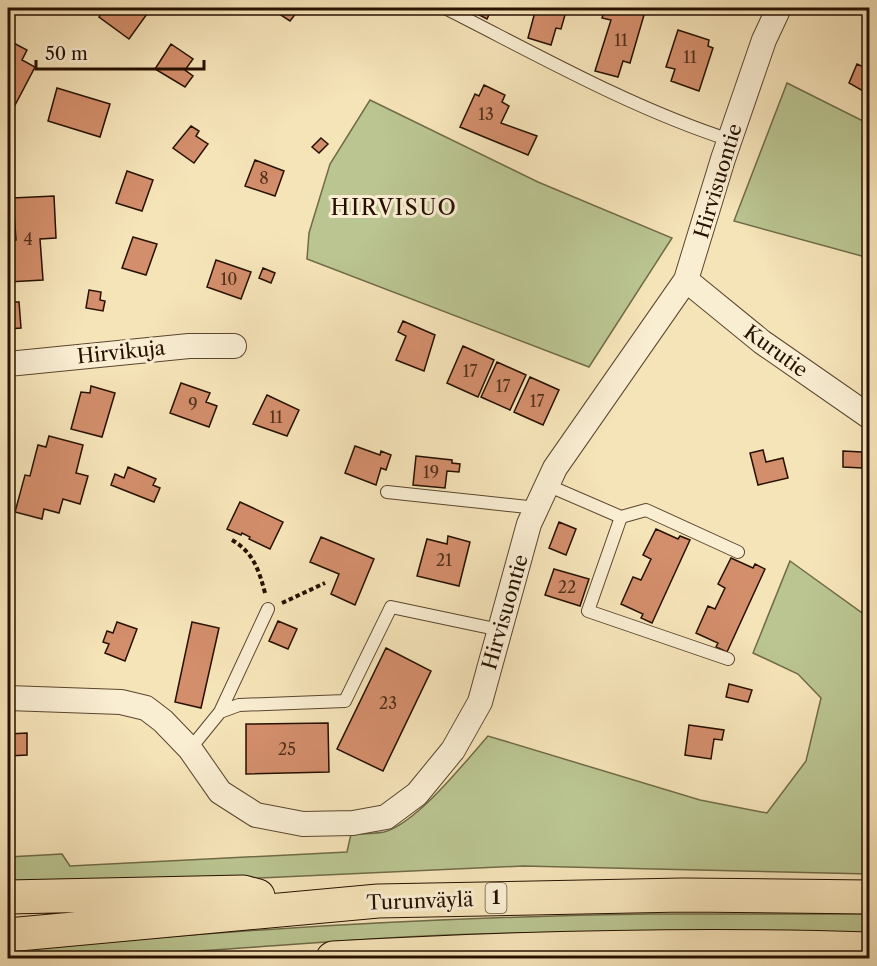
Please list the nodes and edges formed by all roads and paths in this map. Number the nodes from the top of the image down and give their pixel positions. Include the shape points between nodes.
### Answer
1 (446, 8) edge
2 (779, 8) edge
3 (730, 140) junction
4 (686, 280) junction
5 (234, 346) dead end
6 (8, 364) edge
7 (870, 417) edge
8 (547, 485) junction
9 (387, 492) dead end
10 (537, 508) junction
11 (621, 517) junction
12 (232, 540) dead end
13 (738, 552) dead end
14 (326, 583) dead end
15 (268, 609) junction
16 (500, 630) junction
17 (728, 659) dead end
18 (8, 699) edge
19 (220, 712) junction
20 (189, 749) junction
21 (8, 897) edge
22 (870, 897) edge
23 (310, 908) junction
24 (8, 935) edge
25 (870, 949) edge
26 (333, 958) edge

1 - 3 lane via 624,97 689,127
2 - 3 street, Hirvisuontie
3 - 4 street, Hirvisuontie
4 - 7 street, Kurutie via 762,342
4 - 8 street, Hirvisuontie
5 - 6 street, Hirvikuja via 189,346
8 - 10 street, Hirvisuontie
8 - 11 lane
9 - 10 lane
10 - 16 street, Hirvisuontie
11 - 13 lane via 646,510
11 - 17 lane via 588,611
12 - 15 path via 248,549 260,574
14 - 15 path
15 - 19 lane
16 - 19 lane via 391,607 345,700 239,705
16 - 20 street, Hirvisuontie via 480,702 453,750 417,794 386,817 353,824 303,824 256,815 220,792
18 - 20 street, Hirvisuontie via 121,702 146,708
19 - 20 lane
21 - 23 highway via 243,892
22 - 23 highway, Turunväylä / 1 via 683,894 378,901
23 - 24 highway, Turunväylä / 1
25 - 26 highway via 676,946

